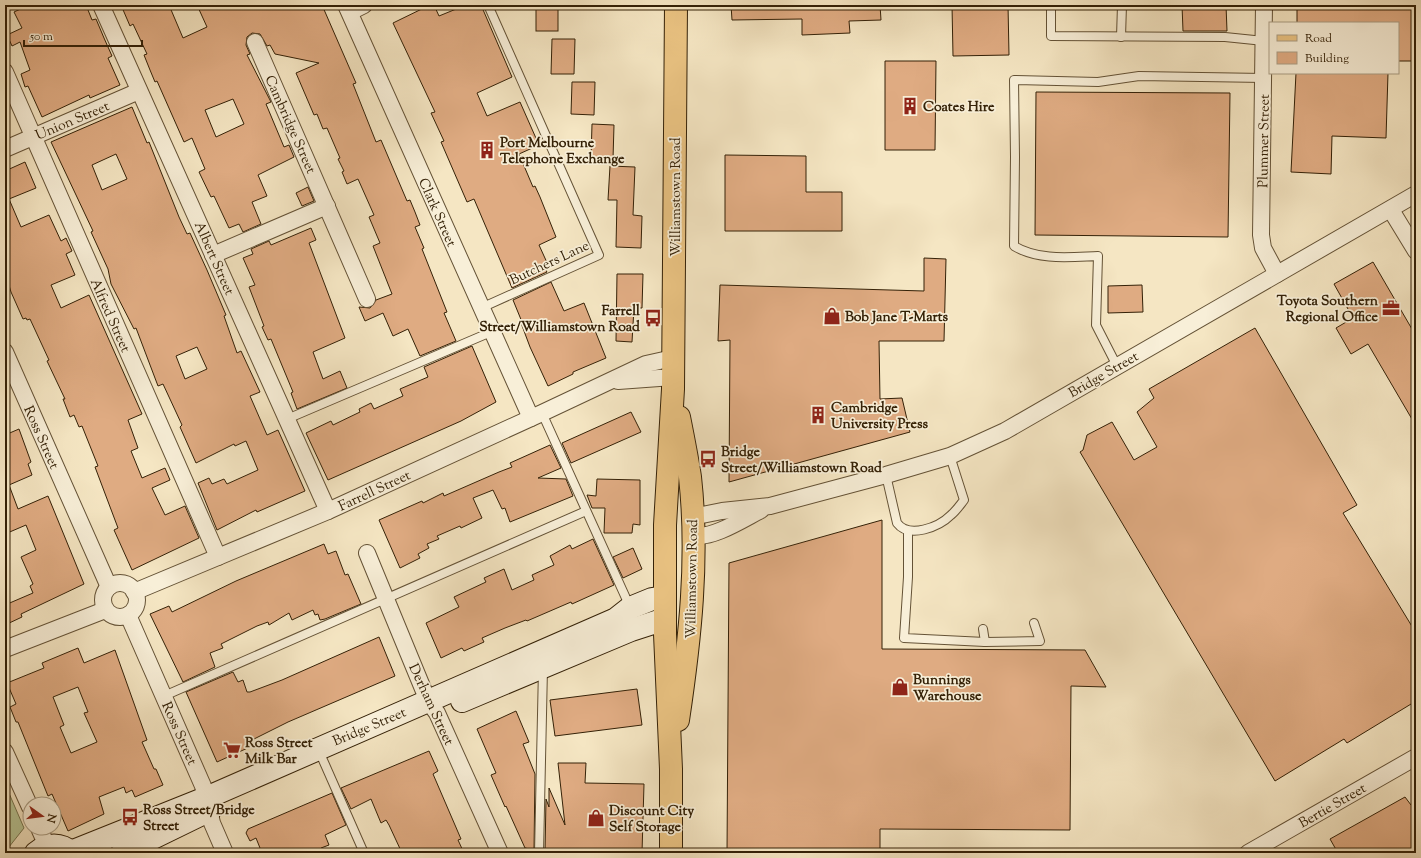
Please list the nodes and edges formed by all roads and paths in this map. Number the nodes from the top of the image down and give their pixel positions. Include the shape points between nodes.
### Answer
1 (101, 5) edge
2 (364, 5) edge
3 (488, 5) edge
4 (676, 5) edge
5 (1052, 5) edge
6 (1122, 5) edge
7 (1264, 5) edge
8 (348, 8) edge
9 (1121, 37) junction
10 (1264, 41) junction
11 (255, 42) dead end
12 (5, 72) edge
13 (1264, 78) junction
14 (139, 91) junction
15 (34, 137) junction
16 (5, 149) edge
17 (1416, 194) edge
18 (327, 206) junction
19 (1391, 210) junction
20 (1416, 251) edge
21 (213, 255) junction
22 (1277, 274) junction
23 (367, 299) dead end
24 (480, 308) junction
25 (491, 332) junction
26 (5, 352) edge
27 (1117, 366) junction
28 (673, 375) junction
29 (537, 416) junction
30 (287, 419) junction
31 (950, 456) junction
32 (886, 476) junction
33 (328, 511) junction
34 (586, 511) junction
35 (665, 524) junction
36 (693, 526) junction
37 (908, 531) junction
38 (367, 553) dead end
39 (218, 557) junction
40 (109, 587) junction
41 (134, 592) junction
42 (665, 597) junction
43 (386, 599) junction
44 (692, 607) junction
45 (630, 608) junction
46 (105, 610) junction
47 (128, 615) junction
48 (665, 619) junction
49 (1034, 622) dead end
50 (983, 629) dead end
51 (985, 642) junction
52 (5, 649) edge
53 (543, 659) junction
54 (164, 696) junction
55 (432, 707) junction
56 (5, 752) edge
57 (321, 755) junction
58 (1416, 757) edge
59 (671, 769) junction
60 (25, 796) edge
61 (208, 804) junction
62 (41, 842) edge
63 (72, 852) edge
64 (122, 853) edge
65 (225, 853) edge
66 (364, 853) edge
67 (500, 853) edge
68 (539, 853) edge
69 (671, 853) edge
70 (1248, 853) edge

1 - 14 street, Albert Street
2 - 8 street
3 - 24 lane, Butchers Lane via 599,255
4 - 28 main road, Williamstown Road
5 - 9 lane via 1051,36
6 - 9 lane
7 - 10 street, Plummer Street
8 - 24 street, Clark Street
9 - 10 lane via 1224,37
10 - 13 street, Plummer Street
11 - 18 street, Cambridge Street
12 - 15 street, Alfred Street
13 - 22 street, Plummer Street via 1261,235 1263,248
13 - 27 lane via 1139,76 1098,82 1014,80 1014,246 1025,253 1051,257 1098,256 1096,326
14 - 15 street, Union Street
14 - 21 street, Albert Street
15 - 16 street, Union Street
15 - 39 street, Alfred Street
17 - 19 street, Bridge Street
18 - 21 street
18 - 23 street, Cambridge Street
19 - 20 street
19 - 22 street, Bridge Street
21 - 30 street, Albert Street
22 - 27 street, Bridge Street
24 - 25 street, Clark Street
25 - 29 street, Clark Street
25 - 30 lane
26 - 40 street, Ross Street
27 - 31 street, Bridge Street via 1005,431
28 - 29 street, Farrell Street via 646,364
28 - 35 main road, Williamstown Road
28 - 36 main road, Williamstown Road via 688,463
29 - 33 street, Farrell Street
29 - 34 lane
30 - 33 street, Albert Street
31 - 32 street, Bridge Street
31 - 37 lane via 964,500 941,522 928,528
32 - 36 street, Bridge Street via 770,506 722,511
32 - 37 lane via 897,523
33 - 39 street, Farrell Street
34 - 43 lane
34 - 45 lane
35 - 36 main road
35 - 42 main road, Williamstown Road
36 - 44 main road, Williamstown Road
37 - 51 lane via 904,638
38 - 43 street, Derham Street
39 - 41 street, Farrell Street
40 - 41 street via 114,584 126,584
40 - 46 street via 103,595
41 - 47 street via 135,607
42 - 44 main road
42 - 45 street, Bridge Street
42 - 48 main road, Williamstown Road
43 - 54 lane
43 - 55 street, Derham Street
44 - 48 main road
44 - 59 main road, Williamstown Road
45 - 53 street, Bridge Street via 616,619
46 - 47 street via 118,618
46 - 52 street
47 - 54 street, Ross Street
48 - 53 street, Bridge Street
48 - 59 main road, Williamstown Road
49 - 51 lane via 1040,641
50 - 51 lane
53 - 55 street, Bridge Street
53 - 68 lane
54 - 61 street, Ross Street via 203,786
55 - 57 street, Bridge Street
55 - 67 street, Derham Street
56 - 60 street
57 - 61 street, Bridge Street
57 - 66 lane
58 - 70 street, Bertie Street
59 - 69 main road, Williamstown Road
61 - 63 street, Bridge Street
61 - 64 street, Bridge Street
61 - 65 street, Ross Street
62 - 63 street

